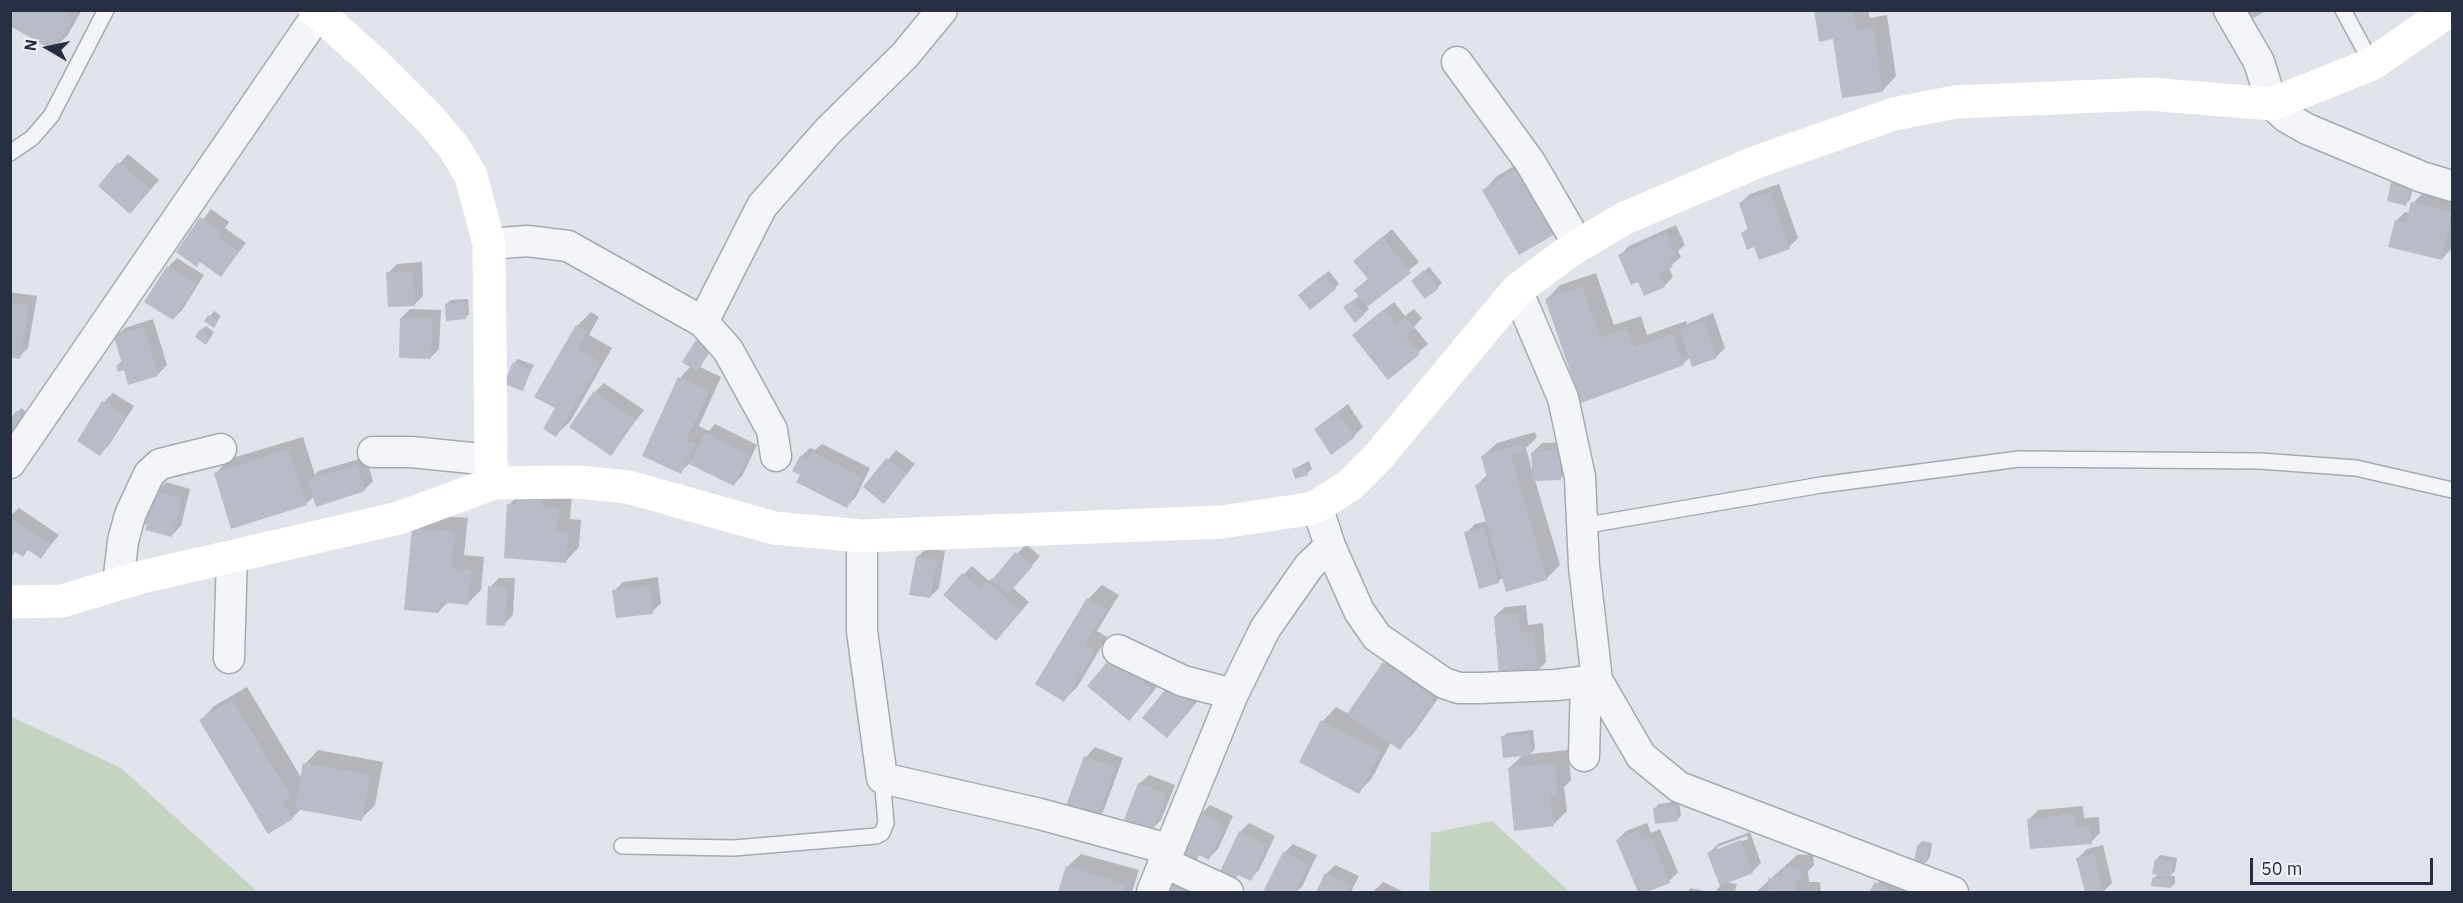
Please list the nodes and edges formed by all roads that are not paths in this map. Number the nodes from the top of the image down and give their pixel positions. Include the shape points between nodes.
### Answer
1 (106, 10) edge
2 (942, 10) edge
3 (2229, 10) edge
4 (2343, 10) edge
5 (2450, 10) edge
6 (323, 14) edge
7 (1457, 63) dead end
8 (2372, 64) junction
9 (2272, 104) junction
10 (10, 153) edge
11 (2452, 186) edge
12 (489, 244) junction
13 (1578, 246) junction
14 (1517, 290) junction
15 (703, 322) junction
16 (220, 449) dead end
17 (373, 452) dead end
18 (777, 456) dead end
19 (10, 463) edge
20 (492, 471) junction
21 (2452, 490) edge
22 (1317, 506) junction
23 (1582, 526) junction
24 (862, 536) junction
25 (1330, 546) junction
26 (232, 556) junction
27 (118, 584) junction
28 (10, 602) edge
29 (1118, 650) dead end
30 (229, 658) dead end
31 (1592, 681) junction
32 (1233, 694) junction
33 (1584, 756) dead end
34 (882, 778) junction
35 (622, 846) dead end
36 (1165, 856) junction
37 (1152, 892) edge
38 (1227, 892) edge
39 (1953, 892) edge

1 - 10 lane via 51,116 32,138
2 - 15 street via 762,206
3 - 9 street via 2259,62
4 - 8 lane
5 - 8 street
6 - 12 street via 431,120 454,149 471,176
6 - 19 street
7 - 13 street via 1530,162
8 - 9 street
9 - 11 street via 2307,129
9 - 13 street via 2149,94 1955,102 1894,114 1760,161 1625,218
12 - 15 street via 527,241 568,246
12 - 20 street
13 - 14 street
14 - 22 street via 1378,457 1349,486
14 - 23 street via 1563,398 1580,477
15 - 18 street via 728,350 772,430
16 - 27 street via 160,464 148,474 130,515
17 - 20 street via 411,452
20 - 24 street via 628,487 774,528
20 - 26 street via 399,518
21 - 23 lane via 2356,468 2260,461 2019,459 1821,485
22 - 24 street via 1222,522
22 - 25 street
23 - 31 street
24 - 34 street via 862,631
25 - 31 street via 1359,611 1377,637 1444,683 1459,688
25 - 32 street via 1309,566 1265,629
26 - 27 street
26 - 30 street
27 - 28 street via 62,601
29 - 32 street via 1183,681
31 - 33 street
31 - 39 street via 1641,756 1679,788
32 - 36 street
34 - 35 lane via 886,823 876,836 734,848
34 - 36 street via 1040,814
36 - 37 street
36 - 38 street

